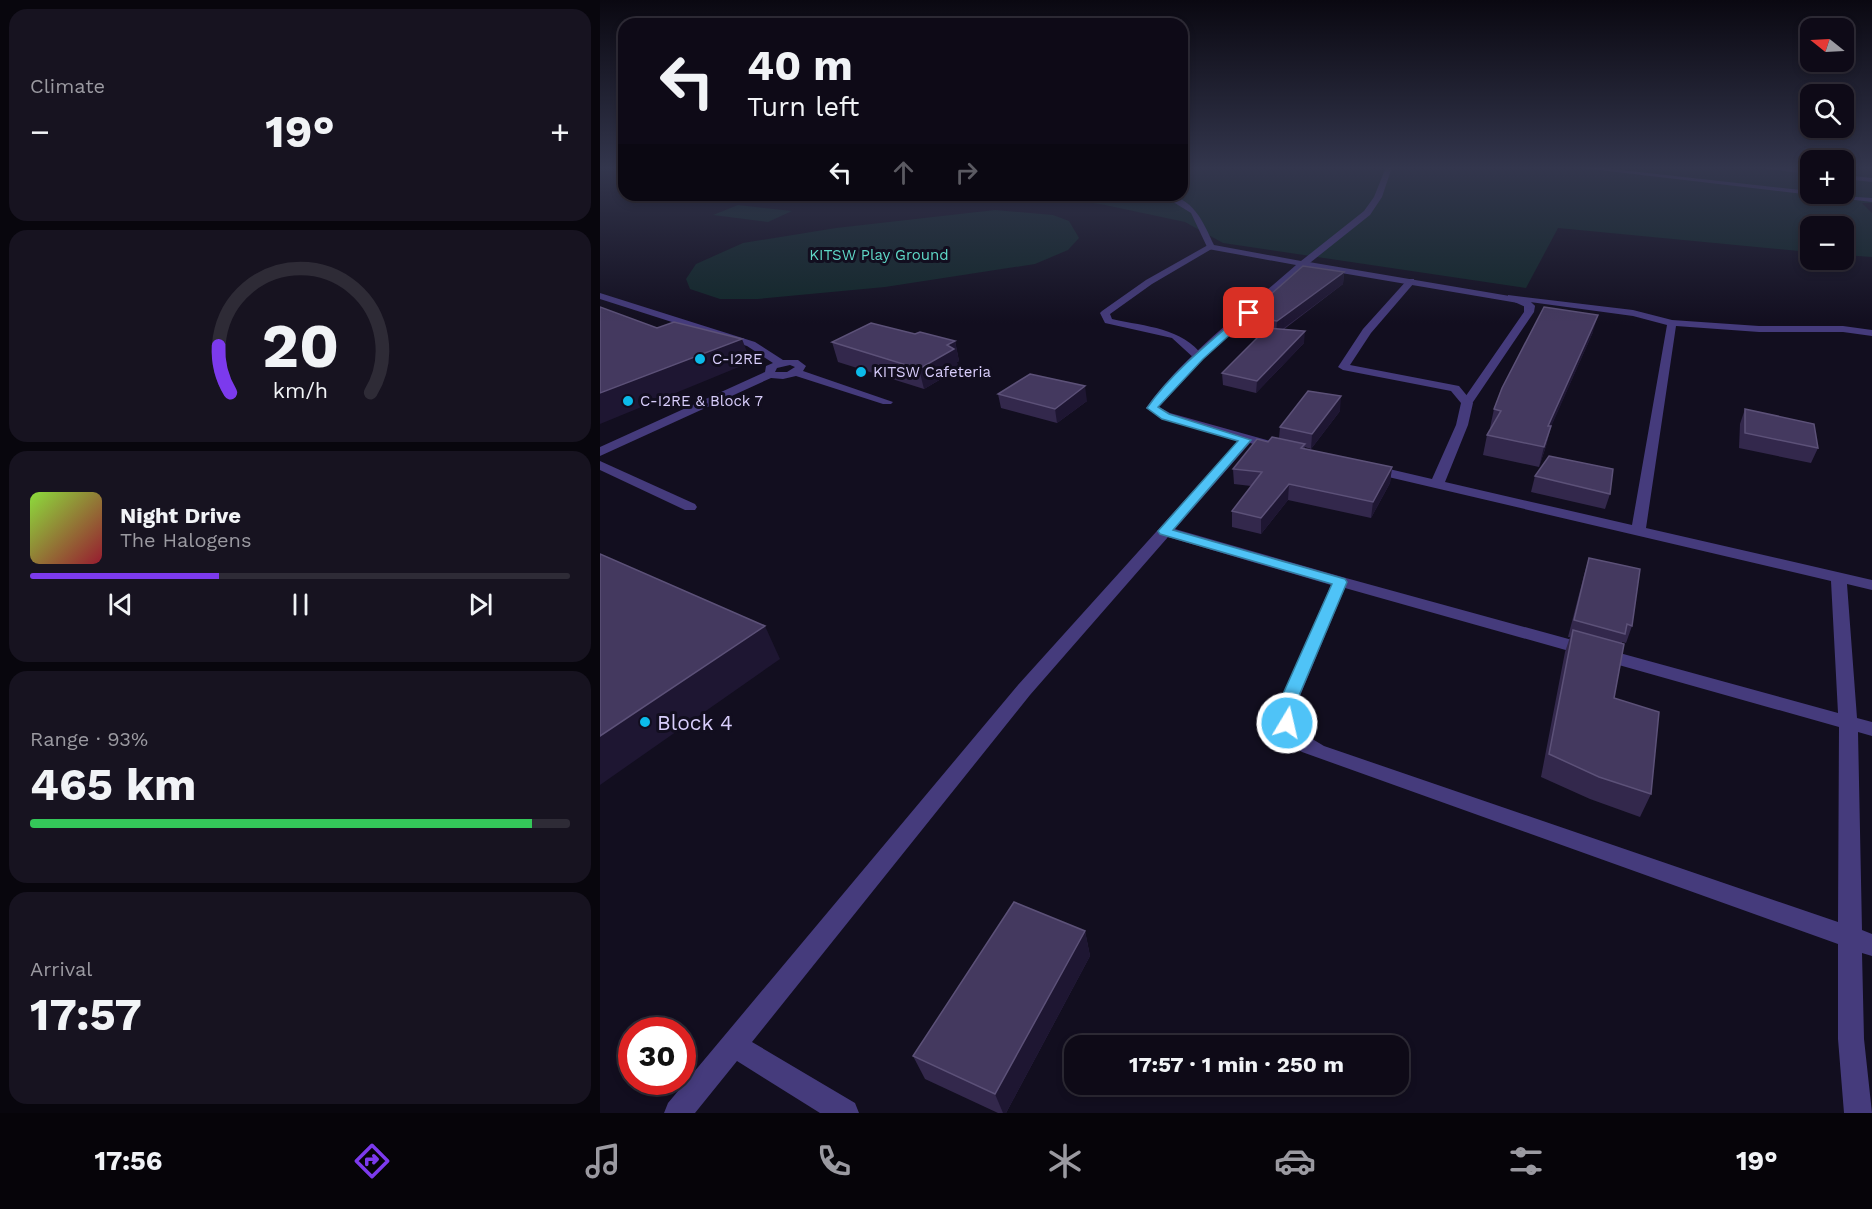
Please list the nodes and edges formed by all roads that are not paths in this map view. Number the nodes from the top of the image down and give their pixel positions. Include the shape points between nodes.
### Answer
1 (1198, 219) edge
2 (1360, 219) edge
3 (1211, 247) junction
4 (1303, 264) junction
5 (1411, 281) junction
6 (600, 296) edge
7 (1511, 297) junction
8 (1672, 323) junction
9 (1872, 333) edge
10 (1199, 357) junction
11 (781, 363) junction
12 (795, 372) junction
13 (770, 374) junction
14 (887, 402) dead end
15 (1467, 403) junction
16 (1246, 440) junction
17 (1291, 450) edge
18 (600, 452) edge
19 (600, 465) edge
20 (1358, 466) edge
21 (1437, 484) junction
22 (690, 507) dead end
23 (1638, 530) junction
24 (1165, 531) junction
25 (1839, 578) junction
26 (1340, 582) junction
27 (1872, 585) edge
28 (1848, 722) junction
29 (1872, 729) edge
30 (1849, 937) junction
31 (1872, 945) edge
32 (734, 1045) junction
33 (678, 1113) edge
34 (845, 1113) edge
35 (1858, 1113) edge

1 - 3 street
2 - 4 street
3 - 4 street
3 - 10 street via 1149,282 1105,314 1108,321 1175,336
4 - 5 street
4 - 10 street
5 - 7 street
5 - 15 street via 1367,331 1343,367 1455,388
6 - 11 street via 751,344
7 - 8 street
7 - 15 street via 1530,306 1529,312
8 - 9 street
8 - 23 street
10 - 16 street via 1152,408 1166,416
11 - 12 street via 800,364
11 - 13 street via 770,368
12 - 13 street
12 - 14 street
13 - 18 street
15 - 21 street
16 - 17 street
16 - 24 street
19 - 22 street
20 - 21 street
21 - 23 street
23 - 25 street
24 - 26 street
24 - 32 street via 1024,690
25 - 27 street
25 - 28 street
26 - 28 street
26 - 30 street via 1287,703 1287,723 1298,740 1317,751
28 - 29 street
28 - 30 street
30 - 31 street
30 - 35 street via 1851,1039
32 - 33 street
32 - 34 street

